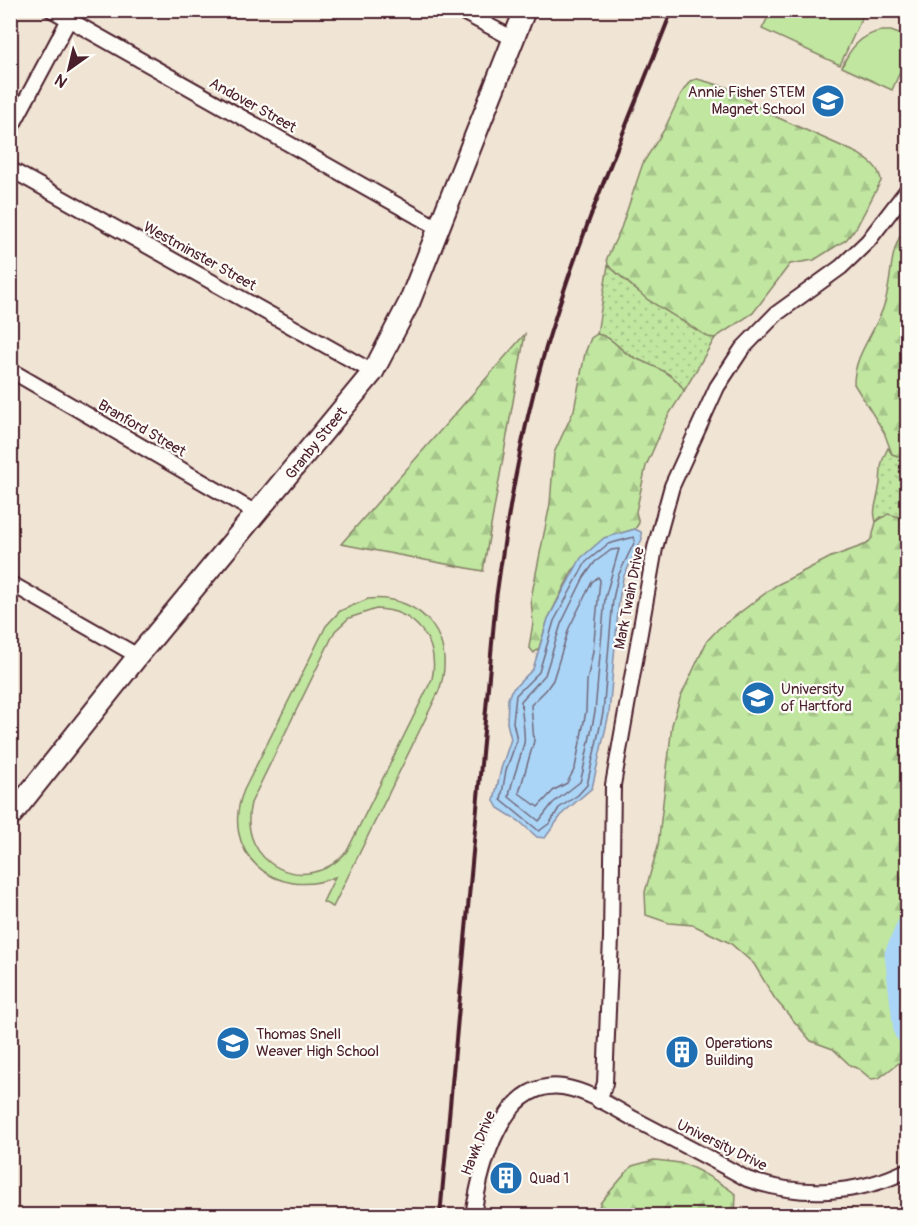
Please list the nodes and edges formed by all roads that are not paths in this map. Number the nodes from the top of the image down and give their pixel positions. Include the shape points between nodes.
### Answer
1 (52, 10) edge
2 (459, 10) edge
3 (525, 10) edge
4 (72, 15) edge
5 (514, 39) junction
6 (10, 130) edge
7 (10, 169) edge
8 (908, 189) edge
9 (438, 228) junction
10 (10, 370) edge
11 (373, 372) junction
12 (258, 514) junction
13 (10, 583) edge
14 (138, 656) junction
15 (12, 812) edge
16 (599, 1101) junction
17 (908, 1170) edge
18 (473, 1215) edge

1 - 4 street, Andover Street
2 - 5 street
3 - 5 main road, Granby Street
4 - 6 street
4 - 9 street, Andover Street
5 - 9 main road, Granby Street
7 - 11 street, Westminster Street
8 - 16 street, Mark Twain Drive via 868,241 841,267 776,314 742,349 717,387 672,486 655,548 615,762 605,1083
9 - 11 main road, Granby Street via 409,303
10 - 12 street, Branford Street
11 - 12 main road, Granby Street
12 - 14 main road, Granby Street
13 - 14 street
14 - 15 main road, Granby Street
16 - 17 street, University Drive via 747,1179 767,1185 835,1191 872,1184
16 - 18 street, Hawk Drive via 570,1088 551,1086 530,1093 513,1106 503,1119 484,1167

